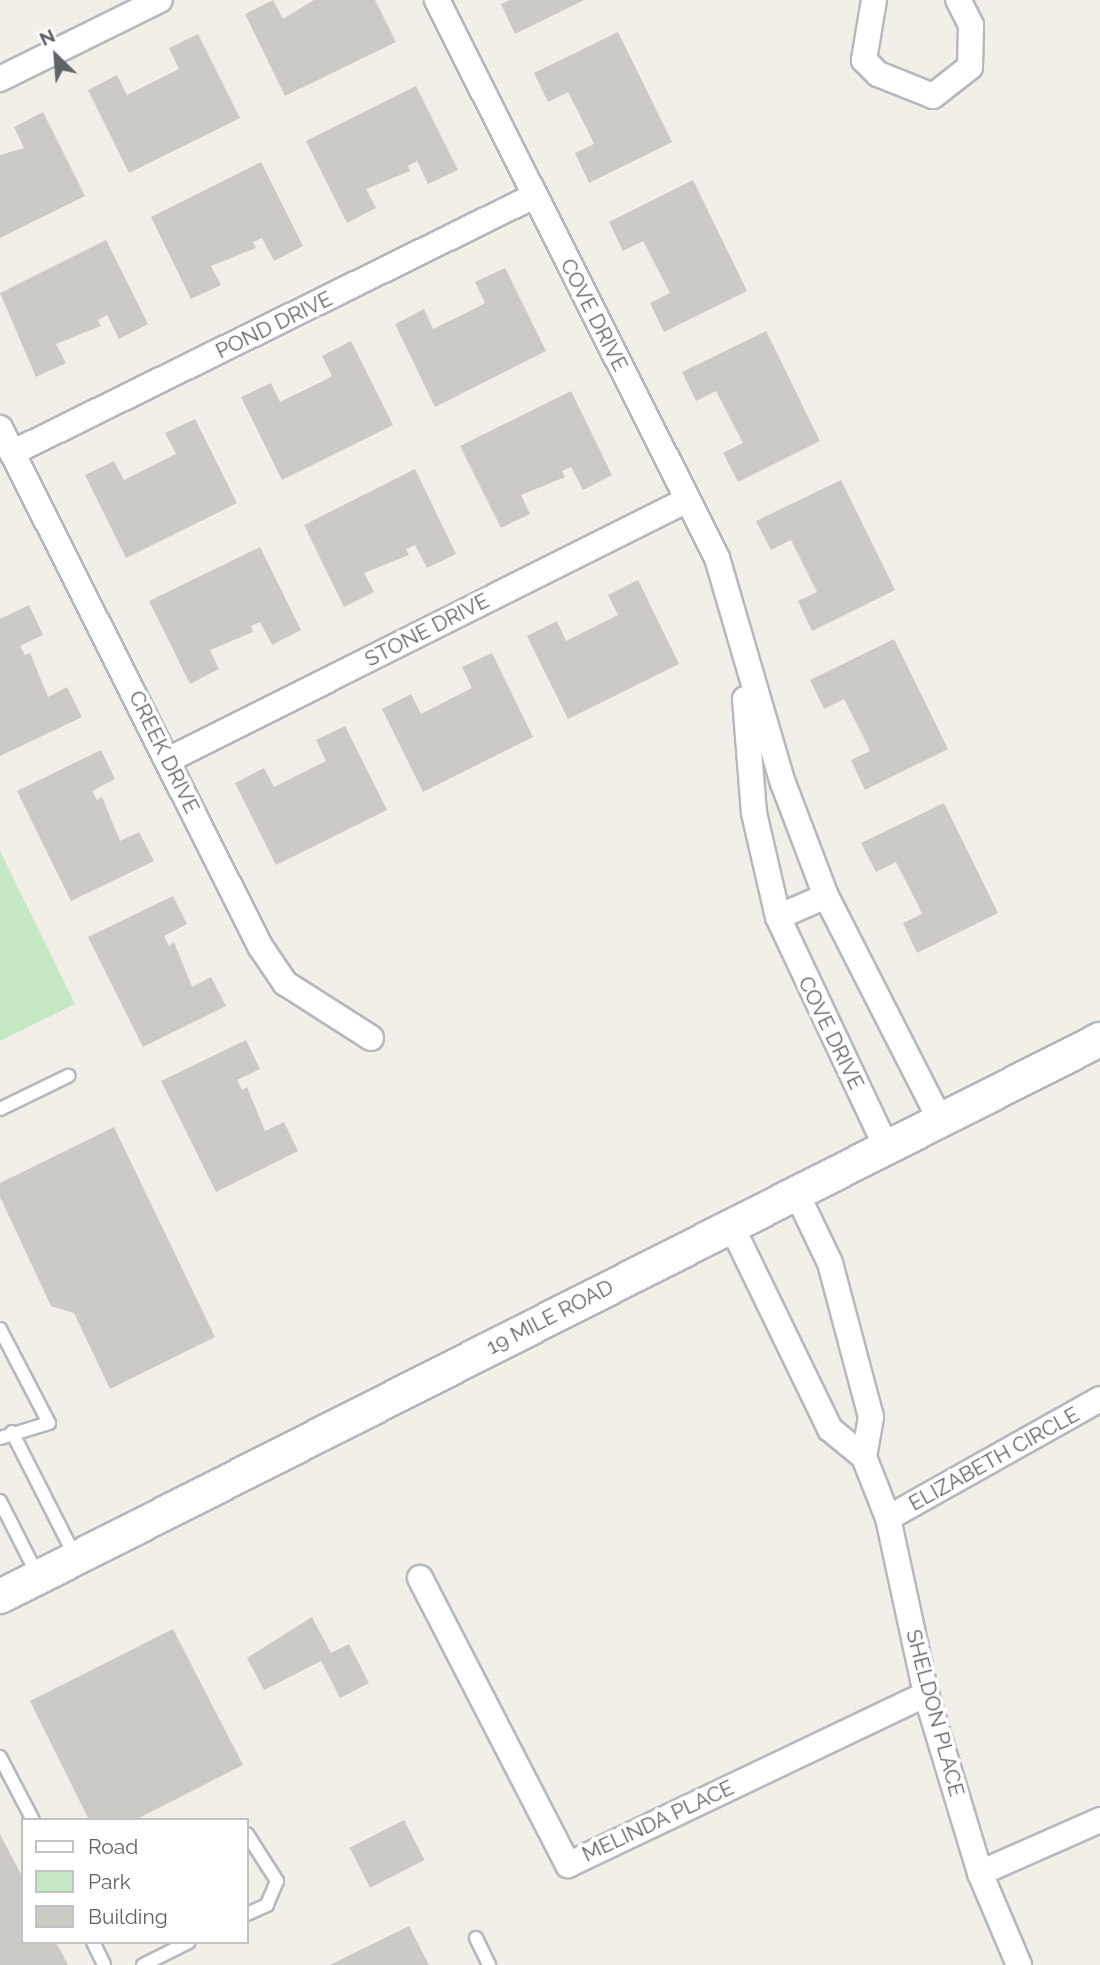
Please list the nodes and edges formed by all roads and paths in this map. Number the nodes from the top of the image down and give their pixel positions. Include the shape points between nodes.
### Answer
1 (160, 0) edge
2 (437, 0) edge
3 (874, 0) edge
4 (958, 0) edge
5 (0, 79) edge
6 (534, 196) junction
7 (0, 428) edge
8 (12, 453) junction
9 (687, 500) junction
10 (737, 635) junction
11 (168, 760) junction
12 (826, 896) junction
13 (778, 917) junction
14 (371, 1038) dead end
15 (1100, 1039) edge
16 (68, 1076) dead end
17 (0, 1109) edge
18 (940, 1120) junction
19 (886, 1147) junction
20 (796, 1192) junction
21 (731, 1225) junction
22 (0, 1329) edge
23 (1100, 1399) edge
24 (6, 1435) edge
25 (864, 1457) junction
26 (0, 1501) edge
27 (888, 1518) junction
28 (76, 1558) junction
29 (38, 1577) junction
30 (420, 1578) dead end
31 (0, 1597) edge
32 (926, 1694) junction
33 (0, 1757) edge
34 (32, 1818) edge
35 (1100, 1820) edge
36 (248, 1836) edge
37 (980, 1872) junction
38 (248, 1914) edge
39 (476, 1938) dead end
40 (94, 1944) edge
41 (185, 1944) edge
42 (104, 1965) edge
43 (143, 1965) edge
44 (489, 1965) edge
45 (1019, 1965) edge

1 - 5 street
2 - 6 street, COVE DRIVE
3 - 4 street via 864,60 878,74 933,96 971,68 971,25
6 - 8 street, POND DRIVE
6 - 9 street, COVE DRIVE
7 - 8 street, CREEK DRIVE
8 - 11 street, CREEK DRIVE
9 - 10 street, COVE DRIVE via 717,558
9 - 11 street, STONE DRIVE
10 - 12 street, COVE DRIVE
10 - 13 street, COVE DRIVE via 754,813
11 - 14 street, CREEK DRIVE via 260,946 285,983
12 - 13 street
12 - 18 street, COVE DRIVE
13 - 19 street, COVE DRIVE
15 - 18 street, 19 MILE ROAD
16 - 17 lane
18 - 19 street, 19 MILE ROAD
19 - 20 street, 19 MILE ROAD
20 - 21 street, 19 MILE ROAD
20 - 25 street via 830,1263 870,1417
21 - 25 street, SHELDON PLACE via 830,1429
21 - 28 street, 19 MILE ROAD
22 - 24 lane via 49,1423
23 - 27 street, ELIZABETH CIRCLE
24 - 28 lane
25 - 27 street, SHELDON PLACE
26 - 29 lane
27 - 32 street, SHELDON PLACE
28 - 29 street, 19 MILE ROAD
29 - 31 street, 19 MILE ROAD
30 - 32 street, MELINDA PLACE via 568,1865
32 - 37 street, SHELDON PLACE
33 - 34 lane
35 - 37 street
36 - 38 lane via 277,1881 267,1905
37 - 45 street, SHELDON PLACE
39 - 44 lane
40 - 42 lane
41 - 43 lane

